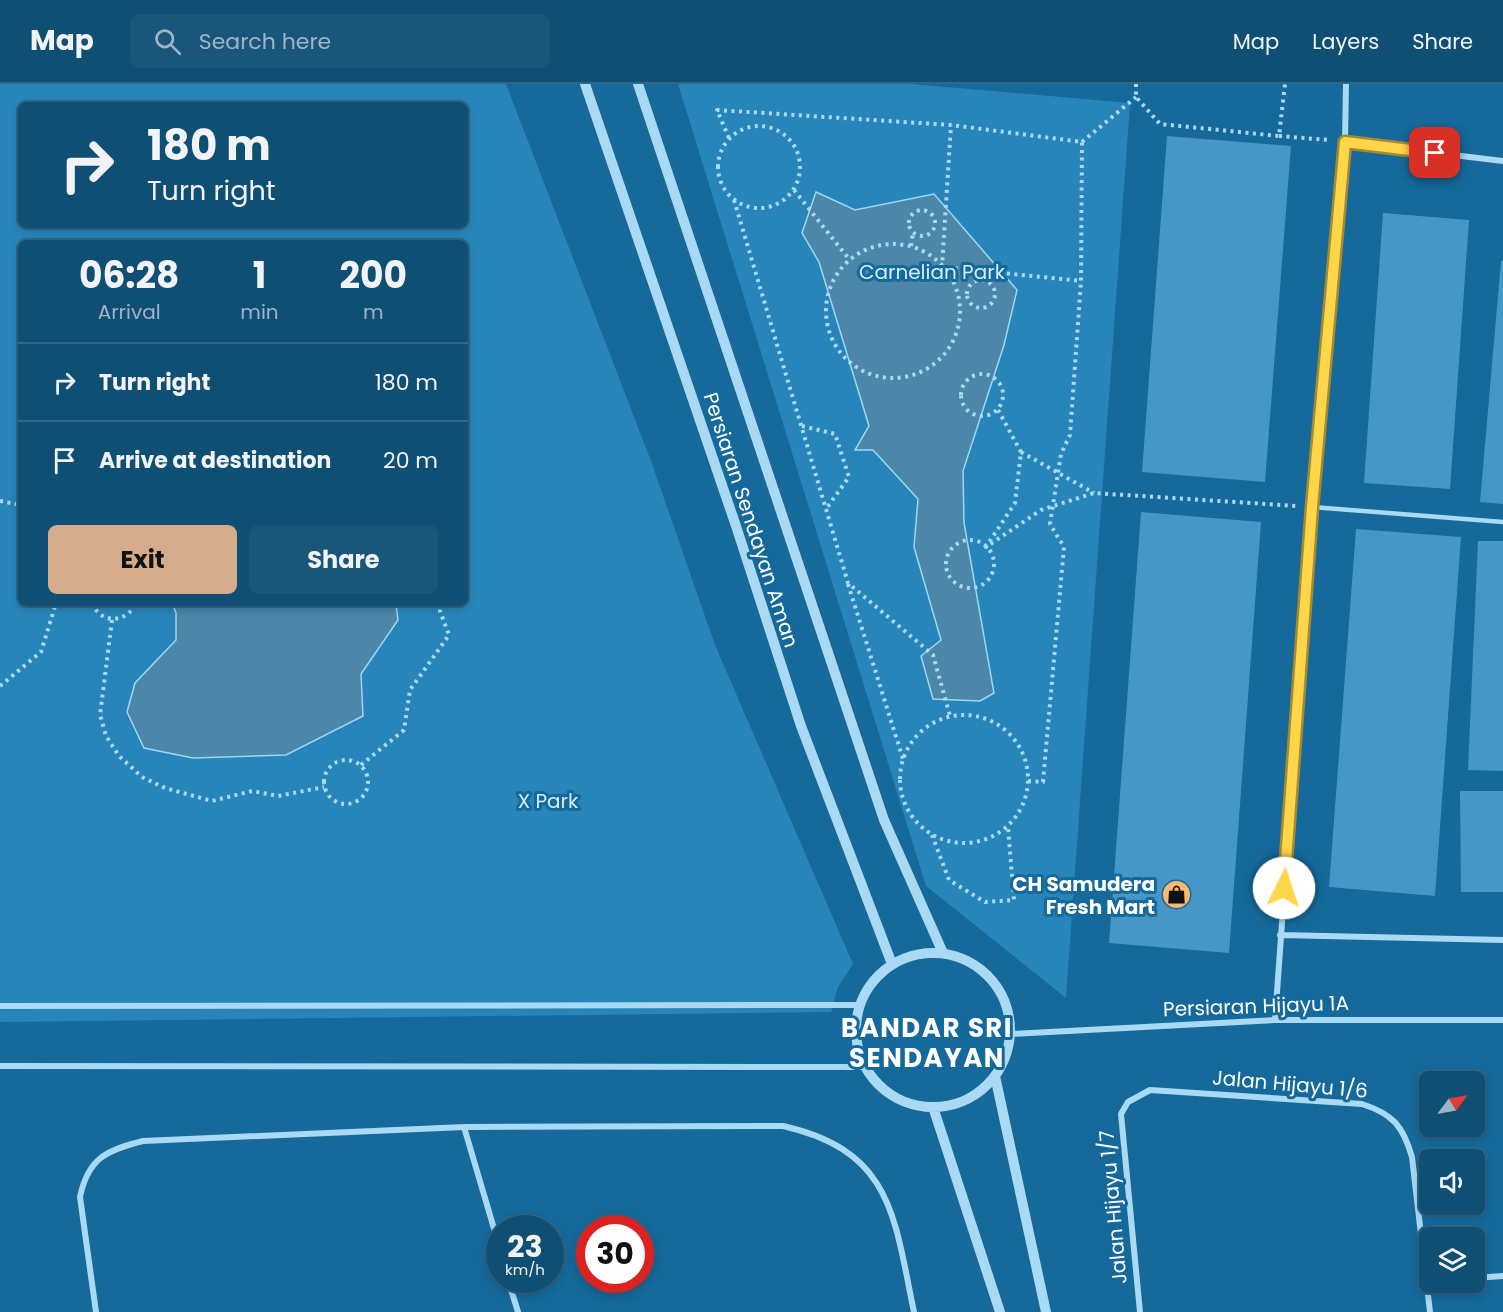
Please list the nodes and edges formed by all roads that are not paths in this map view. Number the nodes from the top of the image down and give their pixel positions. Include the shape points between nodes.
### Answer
1 (585, 84) edge
2 (638, 84) edge
3 (1346, 84) edge
4 (1345, 142) junction
5 (1503, 161) edge
6 (1312, 507) junction
7 (1503, 522) edge
8 (1280, 935) junction
9 (1503, 940) edge
10 (943, 953) junction
11 (892, 964) junction
12 (860, 1005) junction
13 (0, 1006) edge
14 (1275, 1020) junction
15 (1503, 1020) edge
16 (1010, 1034) junction
17 (0, 1066) edge
18 (866, 1067) junction
19 (995, 1076) junction
20 (1128, 1102) joint
21 (933, 1107) junction
22 (464, 1127) junction
23 (490, 1215) edge
24 (1422, 1227) edge
25 (1503, 1276) edge
26 (1485, 1277) edge
27 (512, 1293) edge
28 (1429, 1293) edge
29 (96, 1312) edge
30 (518, 1312) edge
31 (914, 1312) edge
32 (1000, 1312) edge
33 (1046, 1312) edge
34 (1140, 1312) edge
35 (1430, 1312) edge

1 - 11 street, Persiaran Sendayan Aman via 801,726
2 - 10 street, Persiaran Sendayan Aman via 885,820
3 - 4 street
4 - 5 street
4 - 6 street
6 - 7 lane
6 - 8 street
8 - 9 street
8 - 14 street
10 - 11 street via 917,954
10 - 16 street via 984,972 999,990 1008,1011
11 - 12 street via 867,989
12 - 13 street
12 - 18 street via 858,1047
14 - 15 street, Persiaran Hijayu 1A
14 - 16 street, Persiaran Hijayu 1A
16 - 19 street via 1006,1056
17 - 18 street
18 - 21 street via 883,1088 906,1102
19 - 21 street via 978,1093 957,1104
19 - 33 street
20 - 24 street, Jalan Hijayu 1/6 via 1150,1090 1362,1104 1382,1111 1397,1123 1407,1139
20 - 34 street, Jalan Hijayu 1/7 via 1121,1114
21 - 32 street
22 - 23 street
22 - 29 street via 143,1141 103,1155 83,1182 80,1197
22 - 31 street via 783,1126 812,1132 862,1164 879,1185 893,1214
25 - 26 street
27 - 30 street
28 - 35 street, Jalan Hijayu 1/6

